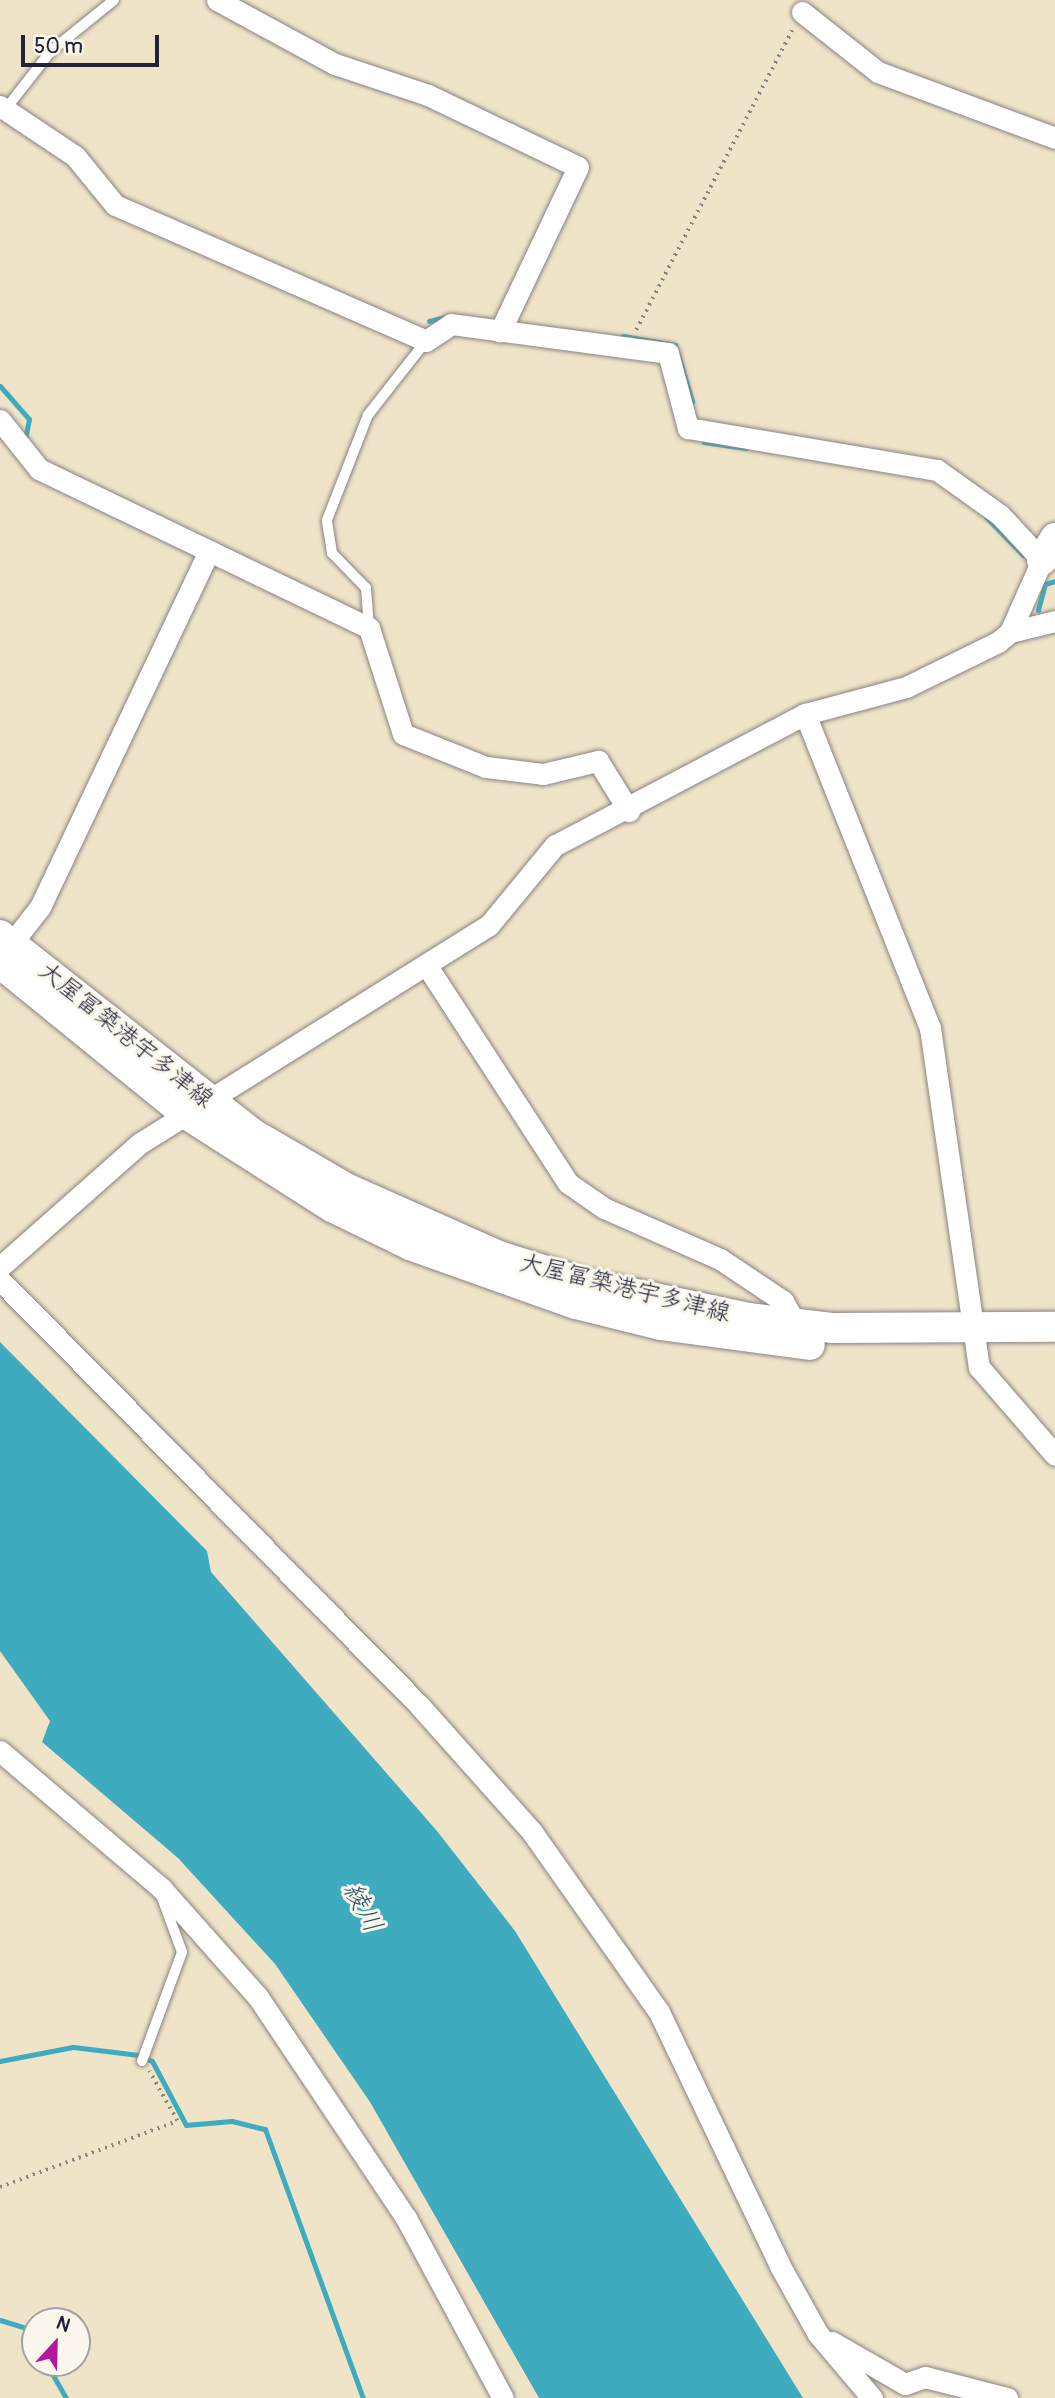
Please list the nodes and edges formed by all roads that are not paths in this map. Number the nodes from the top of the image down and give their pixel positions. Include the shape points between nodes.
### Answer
1 (114, 0) edge
2 (217, 0) edge
3 (801, 6) edge
4 (2, 108) edge
5 (1055, 138) edge
6 (502, 325) junction
7 (426, 341) junction
8 (0, 420) edge
9 (1049, 549) edge
10 (209, 551) junction
11 (1055, 621) edge
12 (369, 628) junction
13 (1010, 632) junction
14 (806, 714) junction
15 (629, 811) junction
16 (4, 947) edge
17 (427, 966) junction
18 (197, 1108) junction
19 (0, 1267) edge
20 (0, 1280) edge
21 (795, 1323) junction
22 (1055, 1326) edge
23 (974, 1335) junction
24 (1055, 1346) edge
25 (1055, 1455) edge
26 (0, 1751) edge
27 (162, 1889) junction
28 (144, 2058) road end
29 (818, 2334) junction
30 (503, 2398) edge
31 (872, 2398) edge
32 (1007, 2398) edge

1 - 4 lane via 51,51
2 - 6 street via 335,65 428,95 578,167
3 - 5 street via 878,72
4 - 7 street via 75,156 115,205
6 - 7 street via 441,325
6 - 9 street via 668,353 688,428 937,470
7 - 12 lane via 368,415 327,520 332,553 366,588
8 - 10 street via 38,468
9 - 13 street
10 - 12 street
10 - 16 street via 40,907
11 - 13 street
12 - 15 street via 403,734 486,766 543,774 598,761
13 - 14 street via 906,687
14 - 15 street via 719,754
14 - 23 street via 930,1028
15 - 17 street via 546,852 488,925
16 - 18 main road, 大屋冨築港宇多津線
17 - 18 street
17 - 21 street via 568,1183 604,1208 720,1259 783,1301
18 - 19 street via 91,1183
18 - 21 main road, 大屋冨築港宇多津線 via 348,1189 499,1256 666,1303
18 - 23 main road, 大屋冨築港宇多津線 via 332,1207 410,1245 576,1304 745,1339 831,1347
20 - 29 street via 419,1705 532,1832 659,2012
21 - 23 main road, 大屋冨築港宇多津線
22 - 23 main road, 大屋冨築港宇多津線
23 - 24 main road, 大屋冨築港宇多津線
23 - 25 street via 982,1372
26 - 27 street
27 - 28 lane via 182,1952
27 - 30 street via 258,1997 324,2090 406,2218
29 - 31 street
29 - 32 street via 905,2384 925,2377

